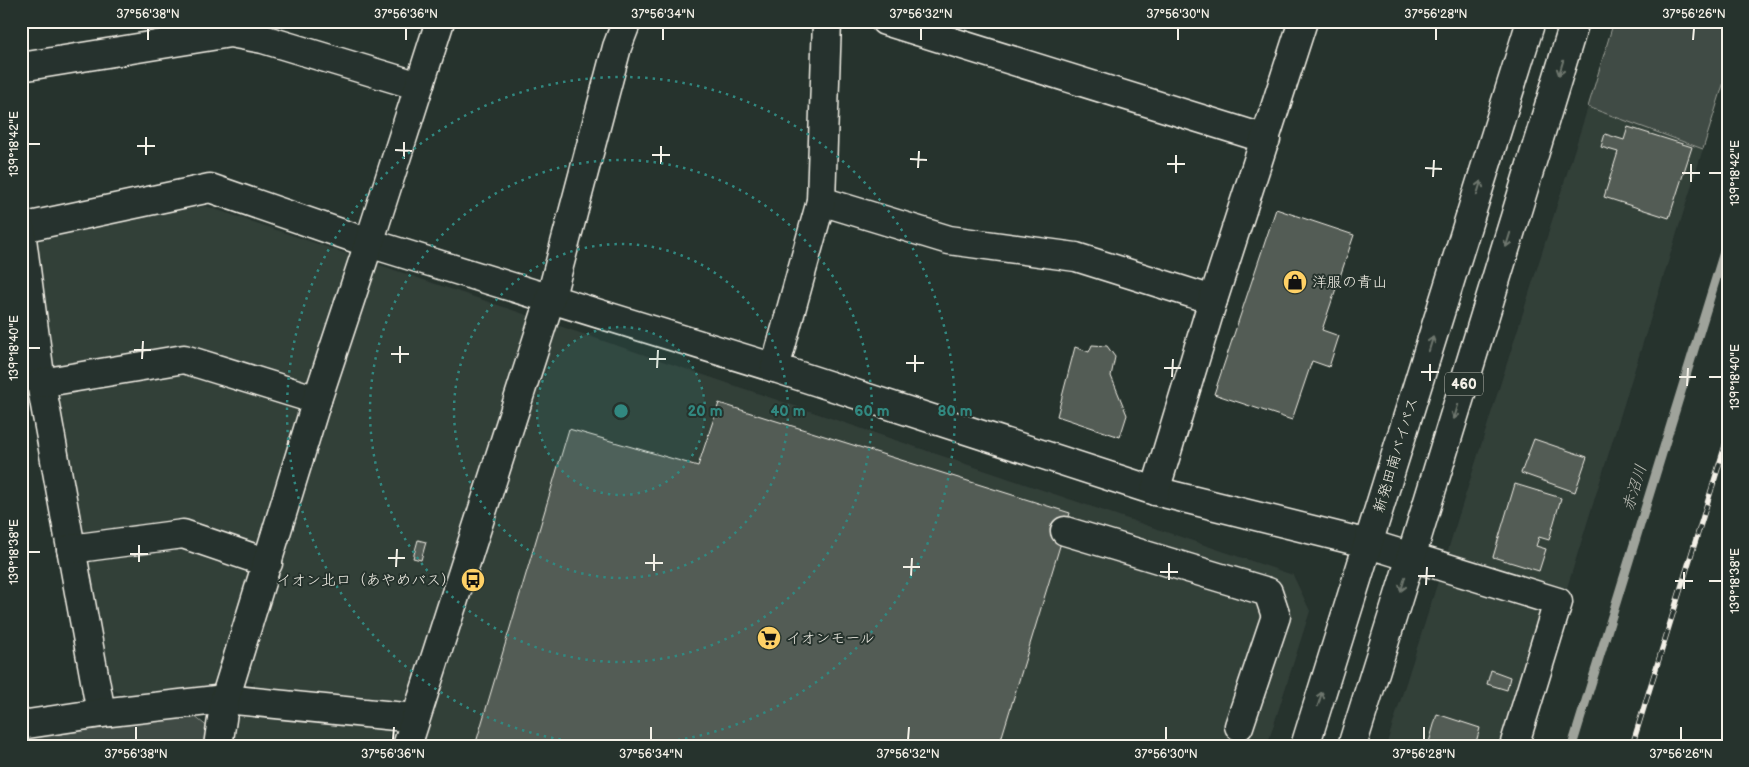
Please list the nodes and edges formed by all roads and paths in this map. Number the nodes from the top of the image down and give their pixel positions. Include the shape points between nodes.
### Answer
1 (440, 21) edge
2 (627, 21) edge
3 (827, 21) edge
4 (885, 21) edge
5 (1303, 21) edge
6 (1531, 21) edge
7 (1575, 21) edge
8 (266, 30) edge
9 (21, 67) edge
10 (419, 86) junction
11 (1266, 139) junction
12 (821, 201) junction
13 (21, 229) edge
14 (369, 243) junction
15 (550, 300) junction
16 (1213, 300) junction
17 (775, 368) junction
18 (41, 383) junction
19 (317, 400) junction
20 (1155, 491) junction
21 (1065, 531) dead end
22 (1369, 544) junction
23 (71, 549) junction
24 (1412, 557) junction
25 (268, 563) junction
26 (226, 699) junction
27 (100, 713) junction
28 (415, 718) junction
29 (21, 725) edge
30 (1239, 726) dead end
31 (218, 746) edge
32 (407, 746) edge
33 (1305, 746) edge
34 (1352, 746) edge
35 (1514, 746) edge

1 - 10 main road
2 - 15 main road
3 - 12 main road
4 - 11 main road
5 - 11 main road
22 -> 6 main road, 新発田南バイパス / 460
7 -> 24 main road, 460
8 - 9 main road
8 - 10 main road
10 - 14 main road
11 - 16 main road
12 - 16 main road via 949,240 1076,257
12 - 17 main road
13 - 14 main road via 210,188
13 - 18 main road
14 - 15 main road
14 - 19 main road
15 - 17 main road
15 - 28 main road
16 - 20 main road
17 - 20 main road
18 - 19 main road via 184,359
18 - 23 main road
19 - 25 main road
20 - 22 main road
21 - 30 main road via 1268,592 1276,616
22 - 24 main road
33 -> 22 main road, 新発田南バイパス / 460
23 - 25 main road via 183,534
23 - 27 main road
24 -> 34 main road, 460
24 - 35 main road via 1558,602
25 - 26 main road
26 - 27 main road
26 - 28 main road
26 - 31 main road
27 - 29 main road
28 - 32 main road

